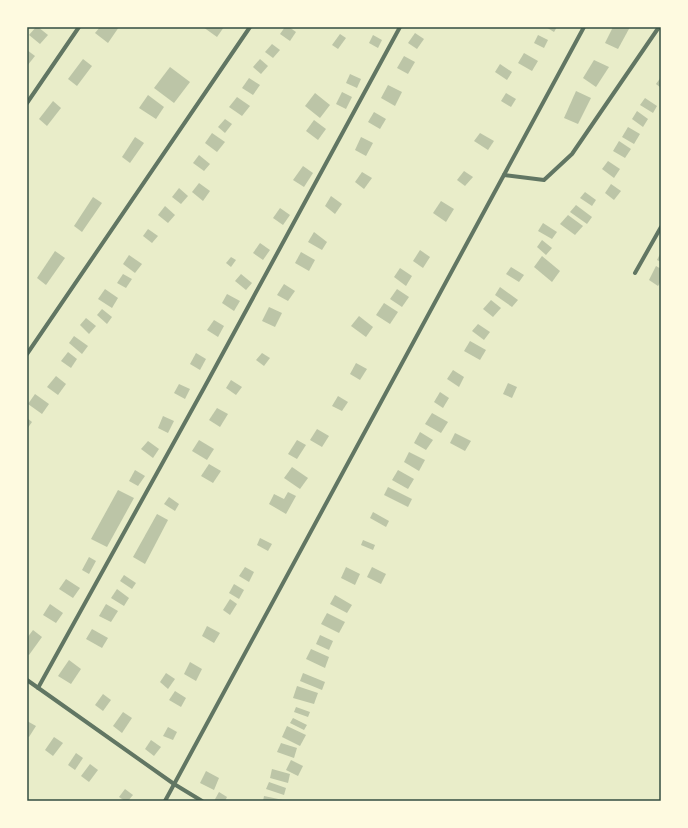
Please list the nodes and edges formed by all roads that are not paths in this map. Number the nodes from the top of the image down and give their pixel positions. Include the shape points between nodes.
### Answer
1 (79, 27) edge
2 (250, 27) edge
3 (400, 27) edge
4 (584, 27) edge
5 (659, 27) edge
6 (27, 103) edge
7 (504, 175) junction
8 (661, 227) edge
9 (636, 273) dead end
10 (27, 354) edge
11 (27, 680) edge
12 (38, 688) junction
13 (174, 784) junction
14 (165, 801) edge
15 (202, 801) edge

1 - 6 street
2 - 10 street
3 - 12 street
4 - 7 street
5 - 7 street via 572,154 544,180
7 - 13 street
8 - 9 street
11 - 12 street
12 - 13 street
13 - 14 street
13 - 15 street

